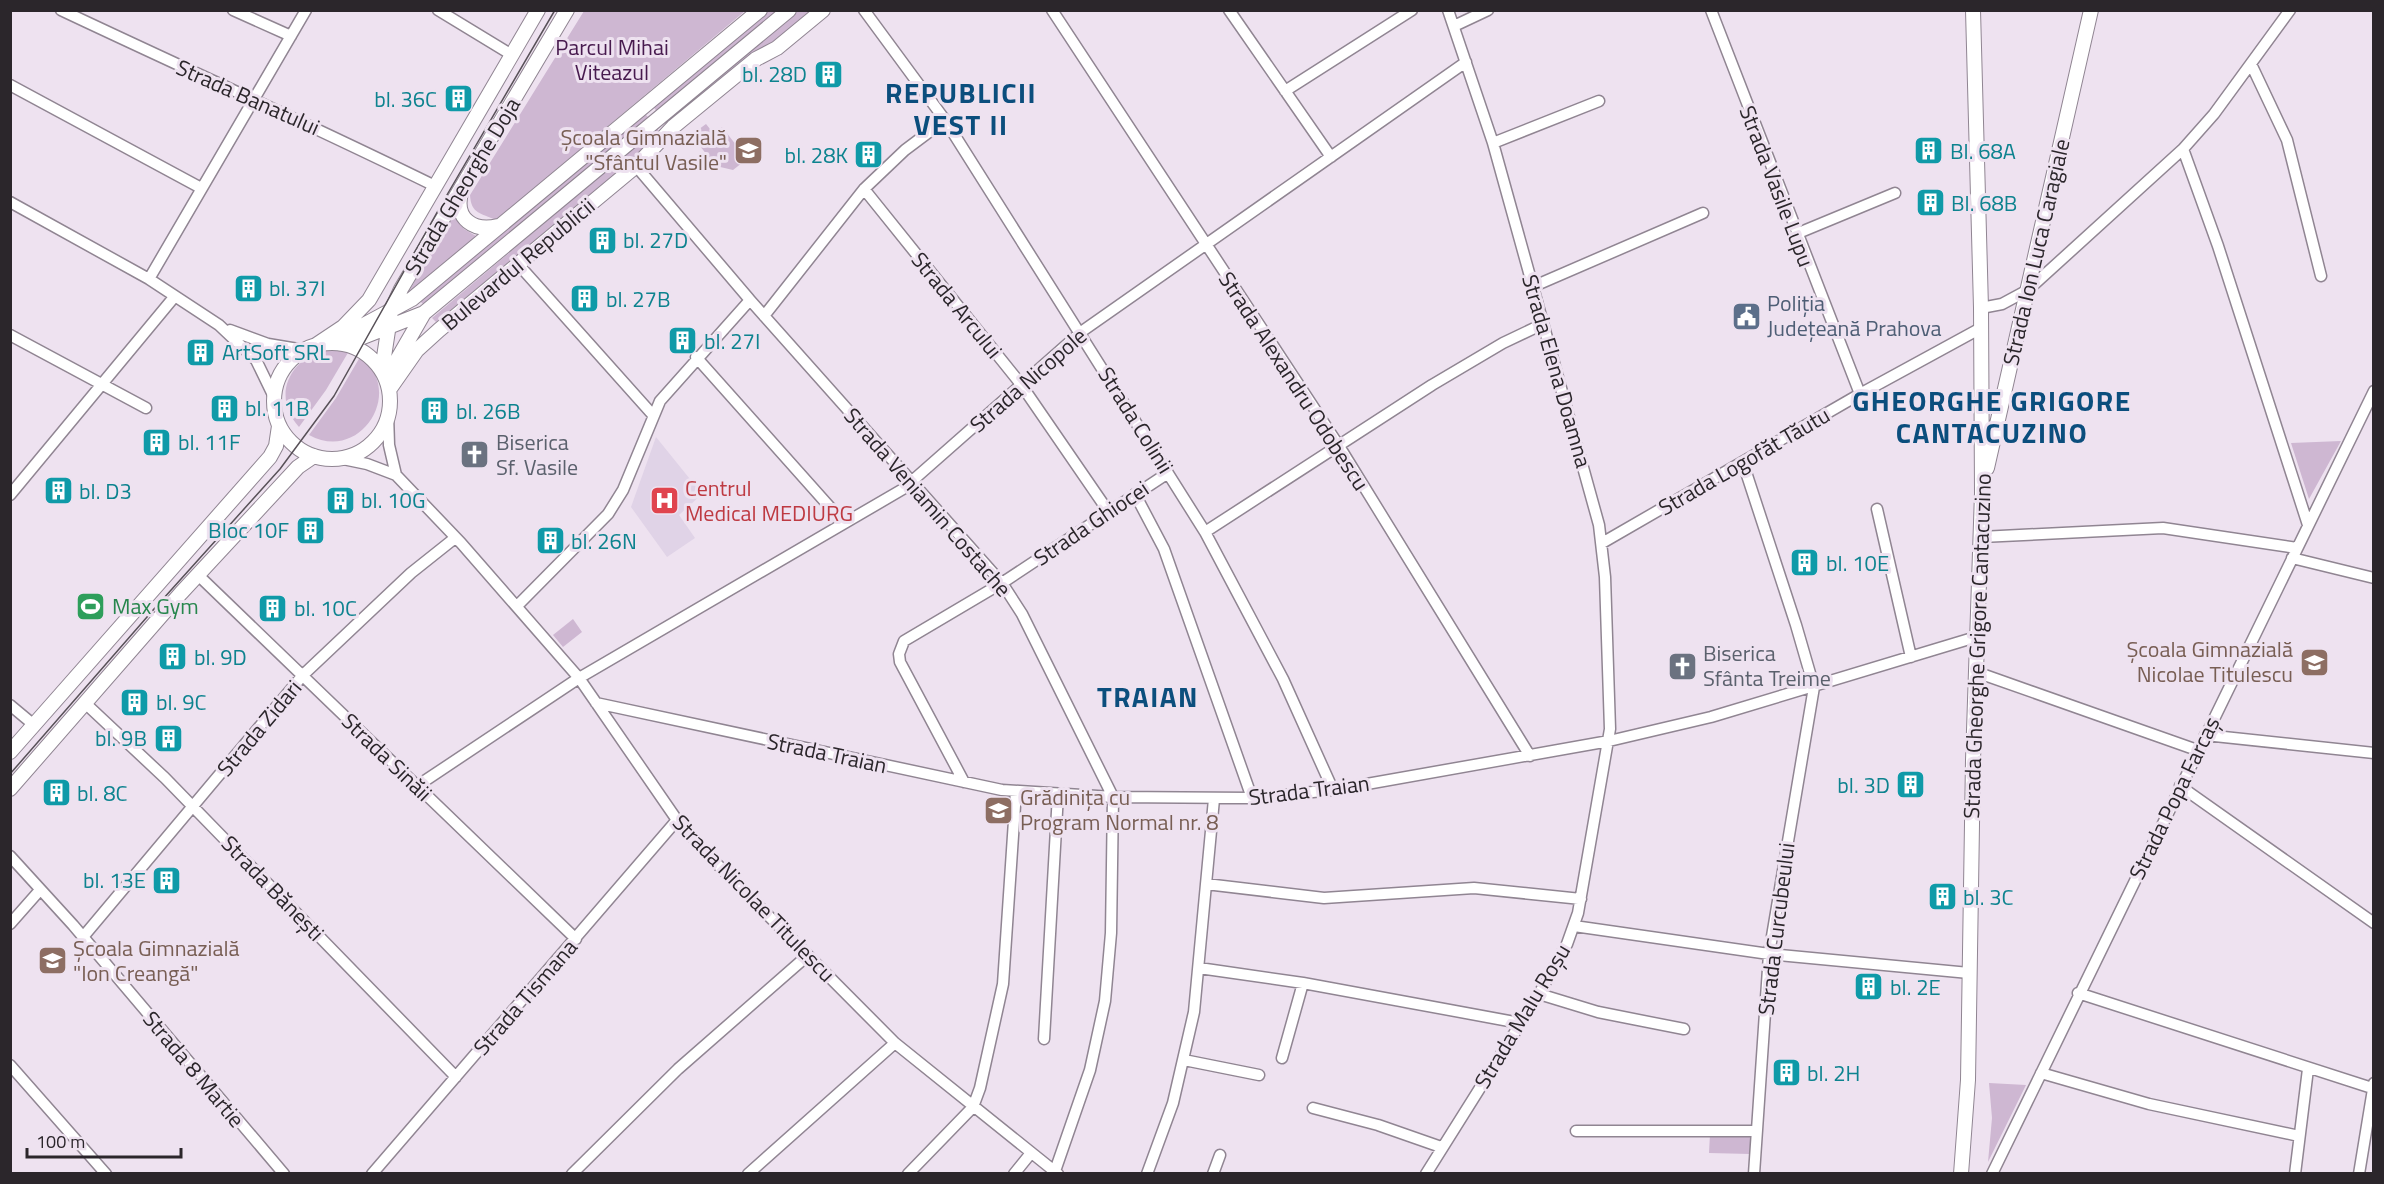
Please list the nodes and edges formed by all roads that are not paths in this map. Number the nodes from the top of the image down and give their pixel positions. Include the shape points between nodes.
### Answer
1 (61, 10) edge
2 (233, 10) edge
3 (306, 10) edge
4 (438, 10) edge
5 (538, 10) edge
6 (567, 10) edge
7 (760, 10) edge
8 (789, 10) edge
9 (823, 10) edge
10 (864, 10) edge
11 (1052, 10) edge
12 (1229, 10) edge
13 (1412, 10) edge
14 (1448, 10) edge
15 (1488, 10) edge
16 (1711, 10) edge
17 (1973, 10) edge
18 (2091, 10) edge
19 (2290, 10) edge
20 (1454, 26) junction
21 (291, 36) junction
22 (512, 54) junction
23 (1466, 62) junction
24 (2251, 64) junction
25 (10, 85) edge
26 (1285, 91) junction
27 (254, 99) junction
28 (1599, 101) dead end
29 (945, 120) junction
30 (1493, 143) junction
31 (2183, 148) junction
32 (1330, 157) junction
33 (636, 166) junction
34 (463, 185) junction
35 (435, 186) junction
36 (201, 188) junction
37 (864, 189) junction
38 (1895, 193) dead end
39 (10, 202) edge
40 (1703, 213) dead end
41 (500, 226) junction
42 (1796, 234) junction
43 (1205, 246) junction
44 (518, 264) junction
45 (2321, 276) dead end
46 (149, 279) junction
47 (1532, 286) junction
48 (2028, 290) junction
49 (175, 296) junction
50 (750, 300) junction
51 (1981, 308) junction
52 (424, 313) junction
53 (764, 316) junction
54 (389, 318) junction
55 (1543, 324) junction
56 (219, 325) junction
57 (1981, 328) junction
58 (1081, 332) junction
59 (10, 335) edge
60 (338, 343) junction
61 (310, 347) junction
62 (696, 357) junction
63 (386, 380) junction
64 (1020, 383) junction
65 (103, 385) junction
66 (2373, 391) edge
67 (1860, 394) junction
68 (274, 397) junction
69 (146, 408) dead end
70 (388, 414) junction
71 (652, 414) junction
72 (279, 426) junction
73 (1340, 446) junction
74 (314, 456) junction
75 (338, 459) junction
76 (1743, 463) junction
77 (1168, 473) junction
78 (396, 475) junction
79 (913, 481) junction
80 (1982, 493) junction
81 (1135, 494) junction
82 (10, 495) edge
83 (1877, 509) dead end
84 (1108, 511) junction
85 (844, 523) junction
86 (2308, 525) junction
87 (1205, 532) junction
88 (1981, 537) junction
89 (455, 538) junction
90 (1602, 543) junction
91 (2295, 553) junction
92 (198, 575) junction
93 (2373, 578) edge
94 (1002, 583) junction
95 (517, 606) junction
96 (1976, 637) junction
97 (1911, 657) junction
98 (1976, 672) junction
99 (303, 675) junction
100 (579, 678) junction
101 (1814, 687) junction
102 (85, 703) junction
103 (596, 703) junction
104 (10, 705) edge
105 (34, 725) junction
106 (2205, 735) junction
107 (1609, 741) junction
108 (2197, 750) junction
109 (10, 753) edge
110 (2373, 753) edge
111 (1530, 756) junction
112 (964, 782) junction
113 (417, 786) junction
114 (2180, 786) junction
115 (10, 789) edge
116 (1333, 790) junction
117 (1016, 791) junction
118 (1058, 794) junction
119 (1113, 797) junction
120 (1252, 798) junction
121 (1214, 799) junction
122 (193, 807) junction
123 (677, 820) junction
124 (10, 856) edge
125 (1206, 884) junction
126 (40, 890) junction
127 (1581, 899) junction
128 (2373, 923) edge
129 (10, 924) edge
130 (1574, 926) junction
131 (83, 937) junction
132 (576, 939) junction
133 (1769, 954) junction
134 (807, 956) junction
135 (1199, 968) junction
136 (1969, 973) junction
137 (1304, 982) junction
138 (2078, 993) junction
139 (1539, 994) junction
140 (1520, 1023) junction
141 (1684, 1029) dead end
142 (1044, 1039) dead end
143 (895, 1043) junction
144 (1282, 1058) dead end
145 (1184, 1060) junction
146 (10, 1065) edge
147 (2308, 1069) junction
148 (2041, 1073) junction
149 (1258, 1075) dead end
150 (456, 1077) junction
151 (2373, 1086) edge
152 (973, 1107) junction
153 (1313, 1108) dead end
154 (1576, 1131) dead end
155 (1756, 1131) junction
156 (2299, 1136) junction
157 (1441, 1147) junction
158 (1031, 1153) junction
159 (1220, 1155) dead end
160 (1056, 1172) edge
161 (106, 1173) edge
162 (284, 1173) edge
163 (372, 1173) edge
164 (572, 1173) edge
165 (748, 1173) edge
166 (908, 1173) edge
167 (1014, 1173) edge
168 (1147, 1173) edge
169 (1213, 1173) edge
170 (1426, 1173) edge
171 (1754, 1173) edge
172 (1961, 1173) edge
173 (1992, 1173) edge
174 (2295, 1173) edge
175 (2359, 1173) edge

1 - 27 street, Strada Banatului
2 - 21 street
3 - 21 street
4 - 22 street
5 - 22 main road, Strada Gheorghe Doja
6 - 34 main road, Strada Gheorghe Doja
7 - 41 main road, Bulevardul Republicii
8 - 52 main road, Bulevardul Republicii
9 - 33 main road, Bulevardul Republicii via 698,106
10 - 29 street, Strada Colinii
11 - 43 street, Strada Alexandru Odobescu
12 - 26 street
13 - 26 street
14 - 20 street, Strada Elena Doamna
15 - 20 street
16 - 42 street, Strada Vasile Lupu
17 - 51 main road, Strada Gheorghe Grigore Cantacuzino
18 - 48 main road, Strada Ion Luca Caragiale
19 - 24 street
20 - 23 street, Strada Elena Doamna
21 - 27 street
22 - 35 main road, Strada Gheorghe Doja
23 - 30 street, Strada Elena Doamna
23 - 32 street, Strada Nicopole
24 - 31 street
24 - 45 street via 2287,140
25 - 36 street
26 - 32 street
27 - 35 street, Strada Banatului
27 - 36 street
28 - 30 street
29 - 37 street via 905,150
29 - 58 street, Strada Colinii
30 - 47 street, Strada Elena Doamna
31 - 48 street
31 - 86 street
32 - 43 street, Strada Nicopole
33 - 44 main road, Bulevardul Republicii
33 - 50 street, Strada Veniamin Costache
34 - 41 main road via 459,201 466,221 486,229
34 - 54 main road, Strada Gheorghe Doja via 400,289
35 - 61 main road, Strada Gheorghe Doja via 369,300 343,327
36 - 46 street
37 - 53 street
37 - 64 street, Strada Arcului
38 - 42 street
39 - 46 street
40 - 47 street
41 - 54 main road, Bulevardul Republicii
42 - 67 street, Strada Vasile Lupu
43 - 58 street, Strada Nicopole
43 - 73 street, Strada Alexandru Odobescu
44 - 63 main road, Bulevardul Republicii
44 - 71 street
46 - 49 street
47 - 55 street, Strada Elena Doamna
48 - 51 street via 2002,304
48 - 80 main road, Strada Ion Luca Caragiale
49 - 56 street
49 - 65 street
50 - 53 street, Strada Veniamin Costache
50 - 62 street
51 - 57 main road, Strada Gheorghe Grigore Cantacuzino
52 - 54 main road, Bulevardul Republicii
52 - 63 main road, Bulevardul Republicii
53 - 79 street, Strada Veniamin Costache
54 - 60 main road, Bulevardul Republicii
54 - 63 main road, Strada Gheorghe Doja
55 - 73 street via 1479,357
55 - 90 street, Strada Elena Doamna via 1580,448
56 - 61 street via 253,340
56 - 68 street via 256,360
57 - 67 street, Strada Logofăt Tăutu
57 - 80 main road, Strada Gheorghe Grigore Cantacuzino
58 - 64 street, Strada Nicopole
58 - 77 street, Strada Colinii
59 - 65 street
60 - 61 main road
60 - 63 main road via 363,352
61 - 68 main road via 283,369
62 - 71 street
62 - 85 street
63 - 70 main road
64 - 79 street, Strada Nicopole
64 - 84 street, Strada Arcului
65 - 69 street
65 - 82 street
66 - 86 street, Strada Popa Farcaș
67 - 76 street, Strada Logofăt Tăutu
68 - 72 main road
70 - 75 main road via 370,444
70 - 78 street, Strada Nicolae Titulescu via 389,445
71 - 95 street via 623,490 609,514
72 - 74 main road via 294,445
72 - 105 main road via 270,457
73 - 87 street
73 - 111 street, Strada Alexandru Odobescu
74 - 75 main road
74 - 92 main road via 298,467
75 - 78 street, Strada Nicolae Titulescu
76 - 90 street, Strada Logofăt Tăutu
76 - 101 street
77 - 81 street, Strada Ghiocei
77 - 87 street, Strada Colinii
78 - 89 street, Strada Nicolae Titulescu
79 - 85 street, Strada Nicopole
79 - 94 street, Strada Veniamin Costache
80 - 88 main road, Strada Gheorghe Grigore Cantacuzino
81 - 84 street, Strada Ghiocei
81 - 120 street via 1164,549
83 - 97 street
84 - 94 street, Strada Ghiocei
85 - 100 street, Strada Nicopole
86 - 91 street, Strada Popa Farcaș
87 - 116 street, Strada Colinii via 1269,651
88 - 91 street via 2163,528
88 - 96 main road, Strada Gheorghe Grigore Cantacuzino
89 - 95 street, Strada Nicolae Titulescu
89 - 99 street, Strada Zidari via 411,573
90 - 107 street, Strada Elena Doamna
91 - 93 street
91 - 106 street, Strada Popa Farcaș
92 - 99 street, Strada Sinăii
92 - 102 main road
94 - 112 street, Strada Ghiocei via 911,636 904,641 899,654
94 - 119 street, Strada Veniamin Costache via 1022,614
95 - 100 street, Strada Nicolae Titulescu
96 - 97 street, Strada Traian
96 - 98 main road, Strada Gheorghe Grigore Cantacuzino
97 - 101 street, Strada Traian
98 - 108 street
98 - 136 main road, Strada Gheorghe Grigore Cantacuzino
99 - 113 street, Strada Sinăii
99 - 122 street, Strada Zidari
100 - 103 street, Strada Nicolae Titulescu
100 - 113 street, Strada Nicopole
101 - 107 street, Strada Traian
101 - 133 street, Strada Curcubeului
102 - 115 main road
102 - 122 street, Strada Bănești
103 - 112 street, Strada Traian
103 - 123 street, Strada Nicolae Titulescu
104 - 105 street
105 - 109 main road
106 - 108 street, Strada Popa Farcaș
106 - 110 street
107 - 111 street, Strada Traian
107 - 127 street, Strada Malu Roșu
108 - 114 street, Strada Popa Farcaș
111 - 116 street, Strada Traian
112 - 117 street, Strada Traian
113 - 132 street, Strada Sinăii
114 - 128 street
114 - 138 street, Strada Popa Farcaș
116 - 120 street, Strada Traian
117 - 118 street, Strada Traian
117 - 152 street via 1002,984 989,1053
118 - 119 street, Strada Traian
118 - 142 street
119 - 121 street, Strada Traian
119 - 160 street, Strada Veniamin Costache via 1111,933 1105,1001 1090,1070
120 - 121 street, Strada Traian
121 - 125 street
122 - 131 street, Strada Zidari
122 - 150 street, Strada Bănești
123 - 132 street, Strada Tismana
123 - 134 street, Strada Nicolae Titulescu
124 - 126 street, Strada 8 Martie
125 - 127 street via 1324,898 1474,888
125 - 135 street
126 - 129 street
126 - 131 street, Strada 8 Martie
127 - 130 street, Strada Malu Roșu
130 - 133 street
130 - 139 street, Strada Malu Roșu
131 - 162 street, Strada 8 Martie
132 - 150 street, Strada Tismana
133 - 136 street
133 - 155 street, Strada Curcubeului
134 - 143 street, Strada Nicolae Titulescu
134 - 164 street via 678,1069
135 - 137 street
135 - 145 street
136 - 172 main road, Strada Gheorghe Grigore Cantacuzino via 1966,1128
137 - 140 street
137 - 144 street
138 - 147 street
138 - 148 street, Strada Popa Farcaș
139 - 140 street, Strada Malu Roșu
139 - 141 street via 1609,1014
140 - 157 street, Strada Malu Roșu
143 - 152 street, Strada Nicolae Titulescu
143 - 165 street
145 - 149 street
145 - 168 street
146 - 161 street
147 - 151 street
147 - 156 street
148 - 156 street via 2149,1104
148 - 173 street, Strada Popa Farcaș
150 - 163 street, Strada Tismana
151 - 175 street
152 - 158 street, Strada Nicolae Titulescu
152 - 166 street
153 - 157 street
154 - 155 street
155 - 171 street, Strada Curcubeului
156 - 174 street
157 - 170 street, Strada Malu Roșu
158 - 160 street, Strada Nicolae Titulescu
158 - 167 street
159 - 169 street

